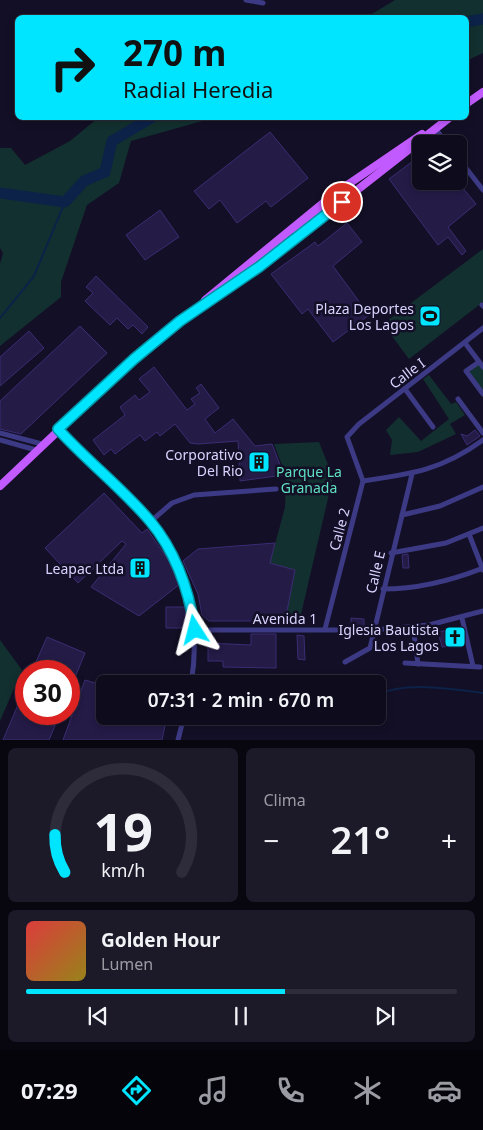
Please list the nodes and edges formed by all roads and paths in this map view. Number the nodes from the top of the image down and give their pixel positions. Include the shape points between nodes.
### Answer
1 (246, 0) edge
2 (263, 3) dead end
3 (483, 92) edge
4 (469, 102) edge
5 (446, 120) edge
6 (435, 128) junction
7 (428, 135) edge
8 (440, 135) edge
9 (412, 147) edge
10 (412, 148) edge
11 (467, 169) edge
12 (483, 190) edge
13 (334, 194) junction
14 (259, 267) junction
15 (180, 321) junction
16 (483, 328) edge
17 (465, 343) junction
18 (479, 362) junction
19 (483, 367) edge
20 (405, 389) junction
21 (483, 394) edge
22 (458, 399) dead end
23 (433, 427) dead end
24 (58, 429) junction
25 (0, 433) edge
26 (483, 433) edge
27 (0, 440) edge
28 (483, 440) edge
29 (39, 447) junction
30 (412, 474) junction
31 (363, 480) junction
32 (0, 486) edge
33 (483, 487) edge
34 (276, 489) dead end
35 (402, 515) junction
36 (150, 522) junction
37 (483, 528) edge
38 (469, 534) junction
39 (391, 553) junction
40 (483, 569) edge
41 (383, 589) junction
42 (483, 611) edge
43 (462, 618) junction
44 (413, 627) junction
45 (325, 629) junction
46 (195, 630) junction
47 (374, 630) junction
48 (345, 662) dead end
49 (405, 663) dead end
50 (418, 664) junction
51 (472, 666) junction
52 (480, 667) dead end
53 (192, 675) edge
54 (182, 725) edge
55 (178, 740) edge

1 - 2 street
3 - 4 main road
5 - 6 main road
6 - 7 main road
6 - 8 street
6 - 13 main road
9 - 13 main road via 346,192
10 - 14 main road
11 - 12 street
13 - 14 main road via 331,204 294,232
13 - 15 main road
14 - 15 main road
15 - 24 main road
16 - 17 street, Calle I
17 - 18 street
17 - 20 street, Calle I
18 - 19 street
18 - 21 street via 466,371
20 - 23 street
20 - 31 street, Calle I via 347,437
22 - 26 street
24 - 29 main road
24 - 36 street
25 - 29 street
27 - 29 street
28 - 30 street via 461,456
29 - 32 main road
30 - 31 street
30 - 35 street, Calle E
31 - 45 street, Calle 2
33 - 35 street via 440,506
34 - 36 street via 194,495 172,503
35 - 39 street, Calle E
36 - 46 street via 177,565 190,598
37 - 38 street
38 - 39 street via 446,543
38 - 40 street
39 - 41 street, Calle E
40 - 41 street via 430,585
41 - 47 street, Calle E
42 - 43 street, Avenida 1
43 - 44 street, Avenida 1
43 - 51 street
44 - 47 street, Avenida 1
44 - 50 street
45 - 46 street, Avenida 1
45 - 47 street, Avenida 1
46 - 53 street
47 - 48 street, Calle E via 370,648
49 - 50 street
50 - 51 street
51 - 52 street
54 - 55 street

